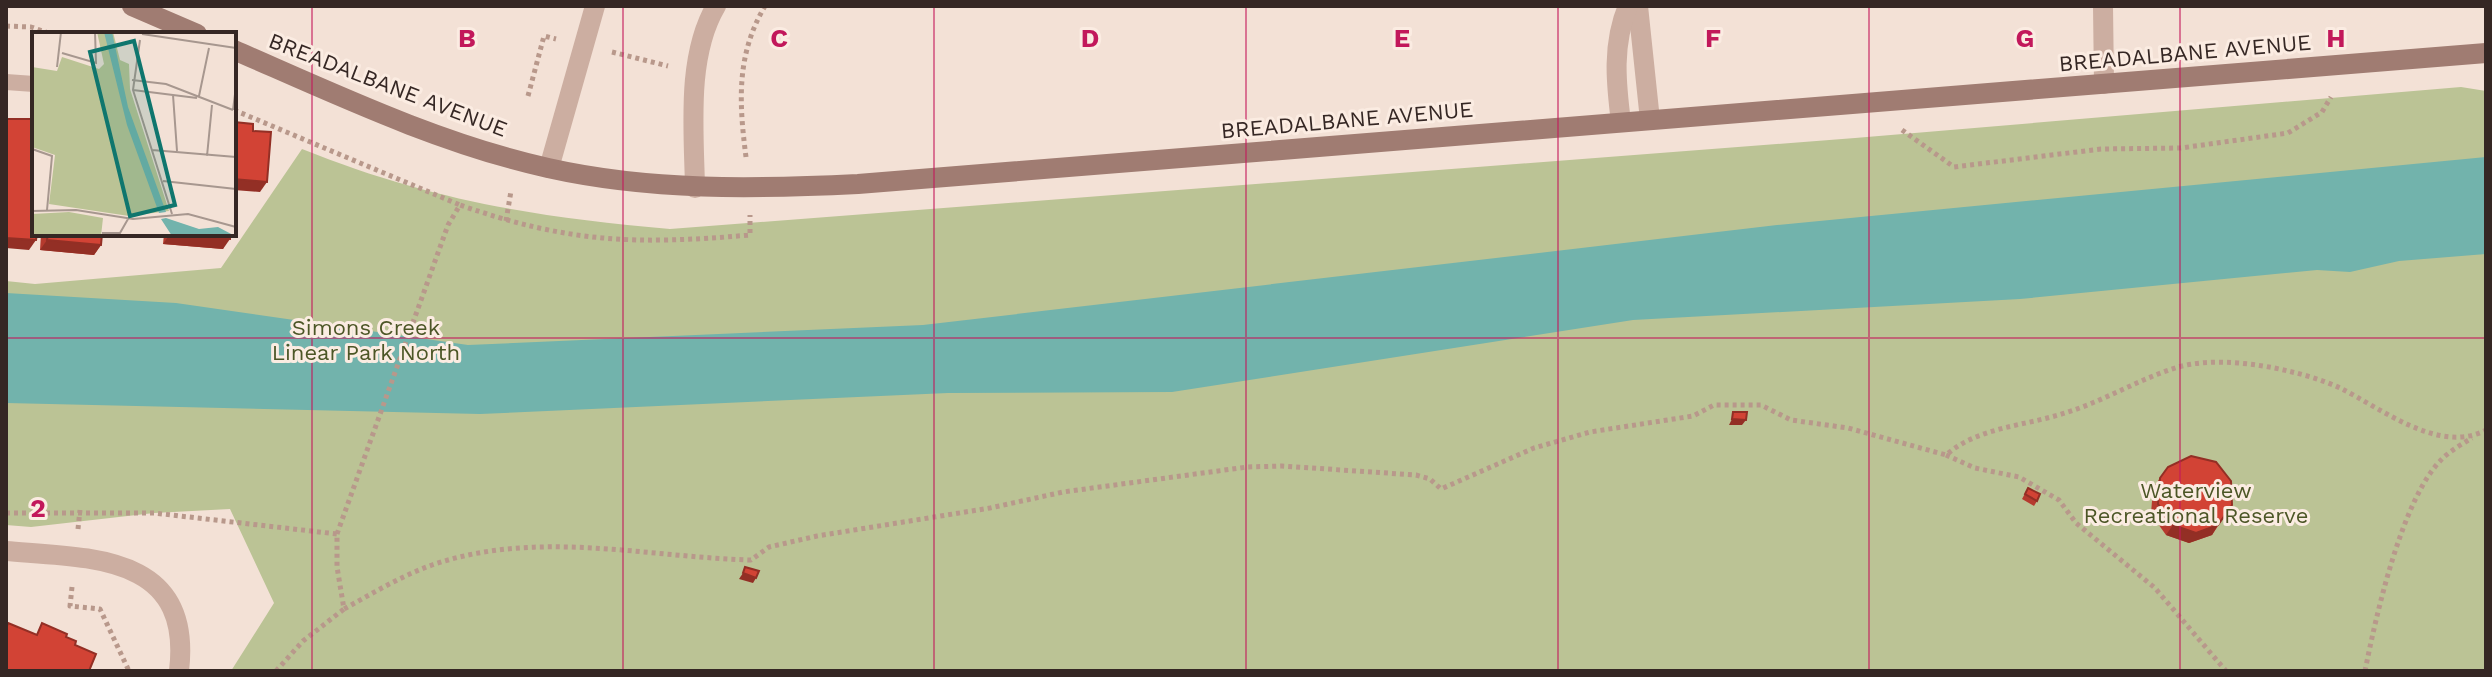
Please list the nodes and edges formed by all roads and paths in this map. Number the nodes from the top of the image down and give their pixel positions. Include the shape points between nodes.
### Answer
1 (132, 6) edge
2 (595, 6) edge
3 (716, 6) edge
4 (765, 6) edge
5 (1628, 6) edge
6 (1638, 6) edge
7 (2103, 6) edge
8 (6, 26) edge
9 (45, 32) edge
10 (192, 32) edge
11 (583, 45) junction
12 (236, 51) edge
13 (2486, 53) edge
14 (2353, 62) junction
15 (697, 74) junction
16 (6, 82) edge
17 (32, 84) edge
18 (2104, 84) junction
19 (528, 96) dead end
20 (1864, 104) junction
21 (236, 111) edge
22 (1650, 120) junction
23 (1621, 122) junction
24 (549, 168) junction
25 (695, 188) junction
26 (460, 205) junction
27 (506, 221) dead end
28 (2486, 430) edge
29 (2473, 437) junction
30 (1946, 455) junction
31 (80, 510) junction
32 (6, 513) edge
33 (337, 534) junction
34 (6, 551) edge
35 (76, 557) junction
36 (344, 609) junction
37 (129, 671) edge
38 (179, 671) edge
39 (276, 671) edge
40 (2226, 671) edge
41 (2365, 671) edge

1 - 10 street
2 - 11 street
3 - 15 street
4 - 15 path via 739,83
5 - 23 street via 1615,76
6 - 22 street
7 - 18 street
8 - 9 path
11 - 15 path
11 - 19 path via 544,36
11 - 24 street
12 - 24 street, BREADALBANE AVENUE via 449,138
13 - 14 street, BREADALBANE AVENUE
14 - 18 street, BREADALBANE AVENUE
14 - 20 path via 2322,112 2288,133 2181,148 2101,149 1954,167
15 - 25 street
16 - 17 lane
18 - 20 street, BREADALBANE AVENUE
20 - 22 street, BREADALBANE AVENUE
21 - 26 path
22 - 23 street, BREADALBANE AVENUE
23 - 25 street, BREADALBANE AVENUE via 858,184
24 - 25 street, BREADALBANE AVENUE
26 - 27 path
26 - 33 path via 448,225
28 - 29 path
29 - 30 path via 2434,433 2401,421 2317,378 2210,363 2181,367 2068,413 1972,436
29 - 41 path via 2442,459 2423,485 2384,592
30 - 36 path via 1848,428 1791,420 1761,405 1714,405 1693,416 1590,432 1534,448 1441,489 1416,475 1247,467 1063,492 817,536 769,547 751,560 553,545 481,552 395,580
30 - 40 path via 1975,468 2019,477 2059,500 2076,523 2155,588
31 - 32 path
31 - 33 path
31 - 35 path
33 - 36 path
34 - 35 street
35 - 37 path via 70,606 100,609
35 - 38 street via 121,564 161,591 177,615
36 - 39 path

